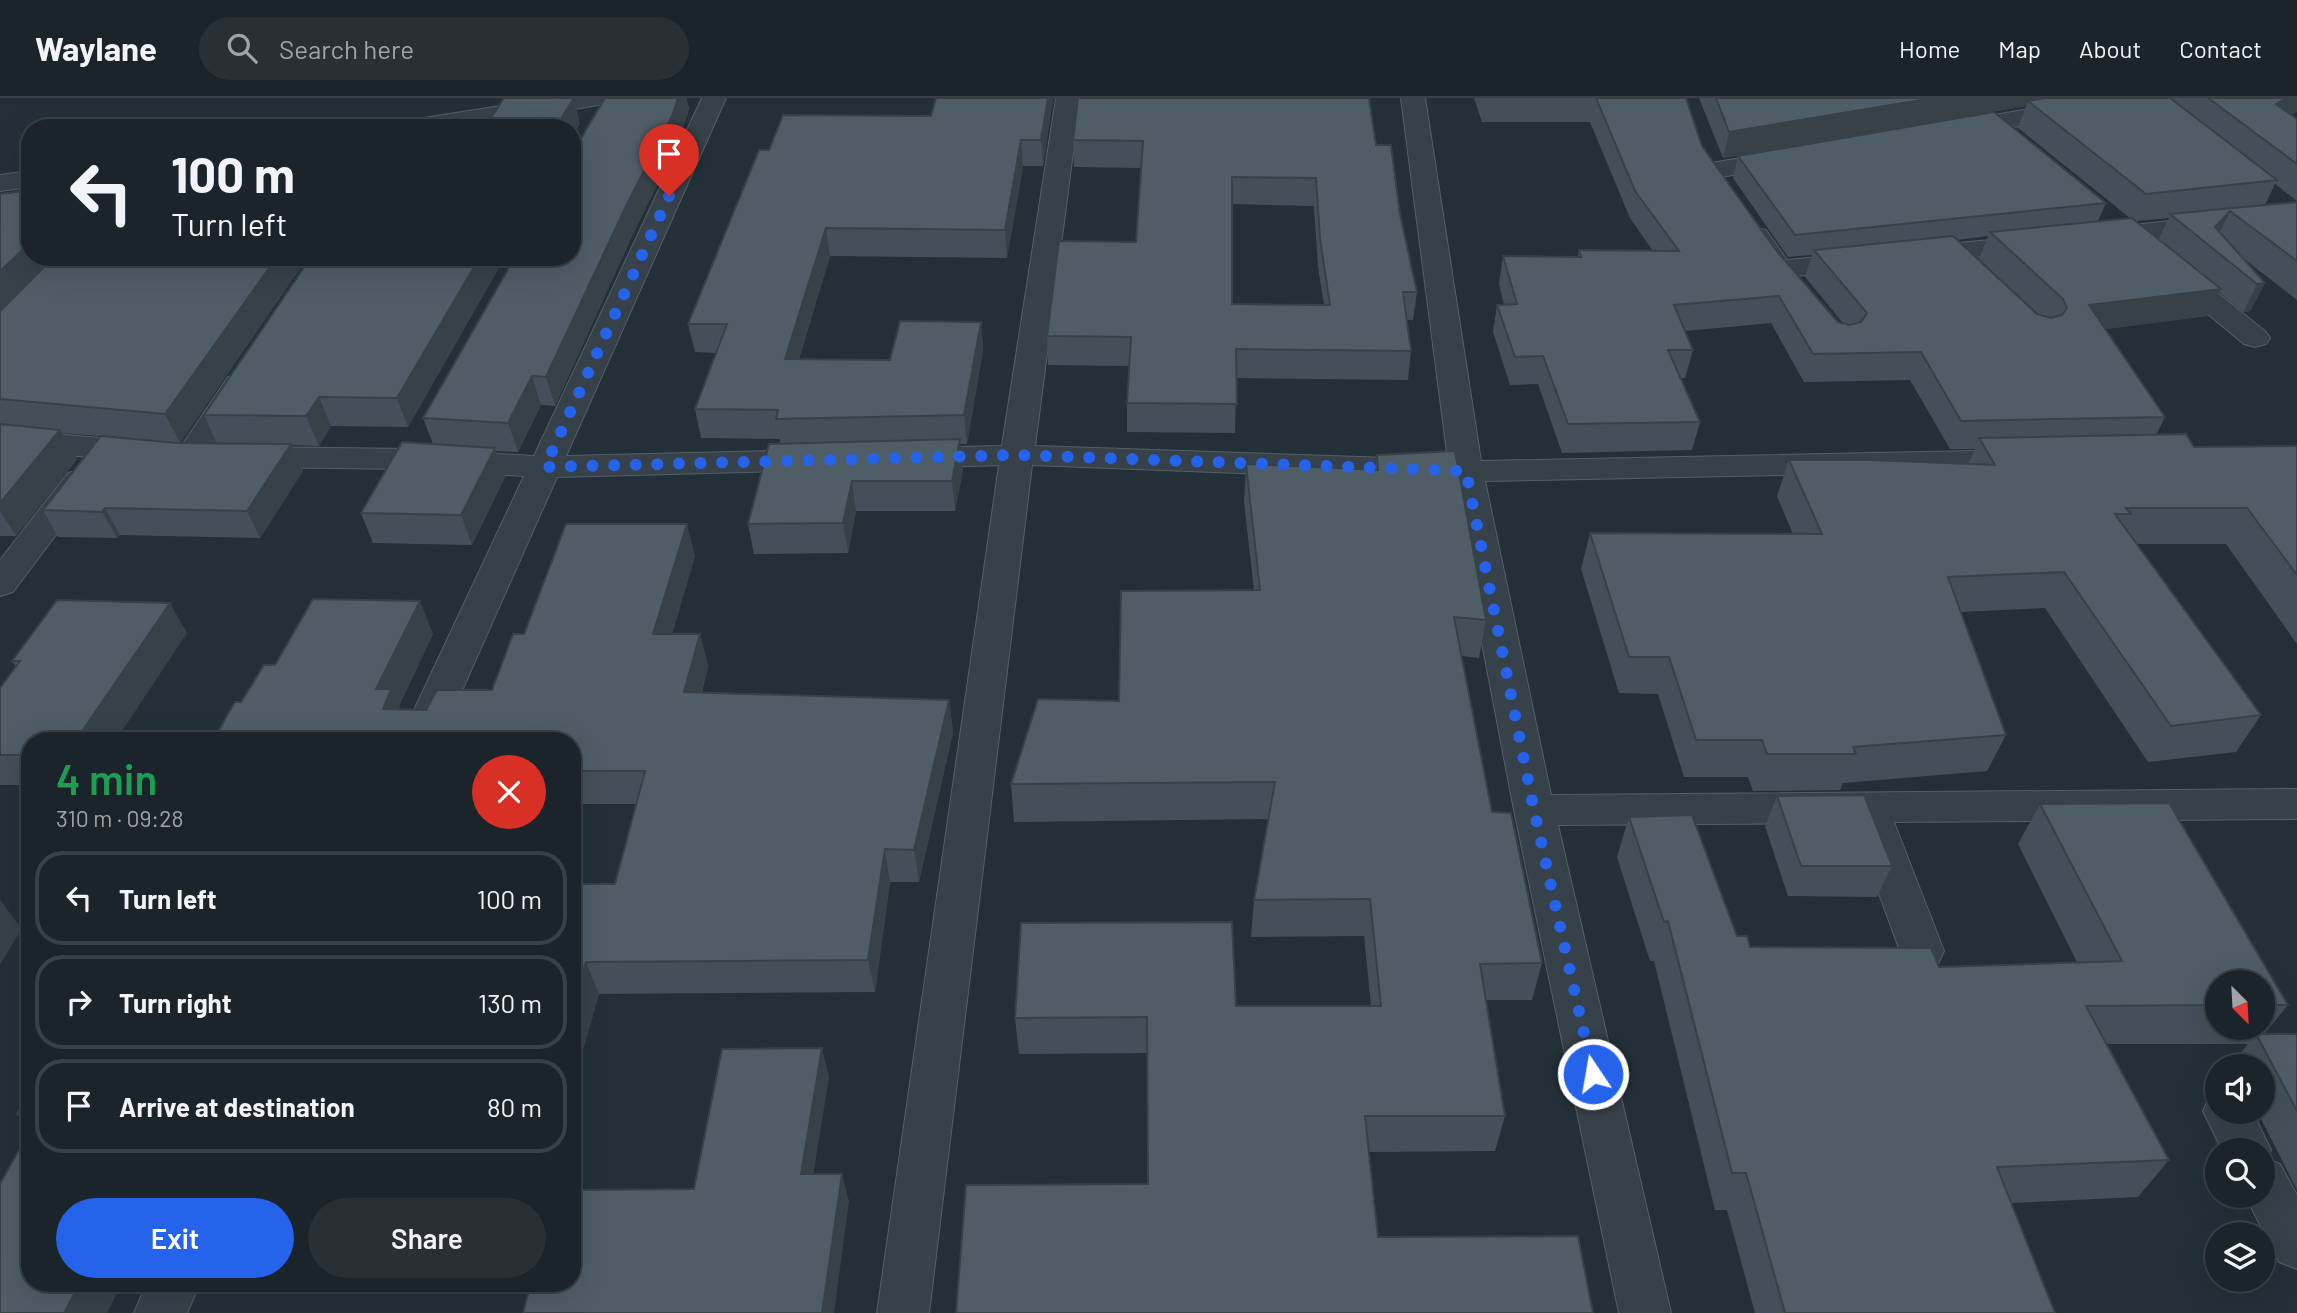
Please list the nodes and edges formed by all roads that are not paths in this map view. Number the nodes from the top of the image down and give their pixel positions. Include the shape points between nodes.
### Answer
1 (611, 98) edge
2 (714, 98) edge
3 (1068, 98) edge
4 (1413, 98) edge
5 (2143, 101) edge
6 (598, 109) edge
7 (500, 119) edge
8 (1993, 124) junction
9 (1926, 135) edge
10 (2024, 149) edge
11 (1819, 153) edge
12 (21, 180) edge
13 (0, 183) edge
14 (2262, 190) edge
15 (2098, 209) edge
16 (2296, 216) edge
17 (2129, 234) junction
18 (1951, 252) junction
19 (1980, 279) edge
20 (2255, 338) dead end
21 (257, 357) edge
22 (0, 439) edge
23 (106, 448) junction
24 (1017, 455) junction
25 (190, 457) junction
26 (2048, 460) edge
27 (545, 467) junction
28 (1466, 471) junction
29 (0, 584) edge
30 (424, 732) edge
31 (2297, 804) edge
32 (1867, 807) junction
33 (1534, 810) junction
34 (1922, 951) edge
35 (2275, 1203) edge
36 (2297, 1245) edge
37 (170, 1292) edge
38 (160, 1313) edge
39 (903, 1313) edge
40 (1645, 1313) edge

1 - 6 street
2 - 27 street
3 - 24 street
4 - 28 street
5 - 8 street
6 - 7 street
8 - 9 street
8 - 10 street
11 - 18 street via 1720,181 1787,279
12 - 13 street
14 - 16 street
15 - 17 street
16 - 17 street
17 - 18 street
17 - 20 street
18 - 19 street
21 - 25 street
22 - 23 street
23 - 25 street
23 - 29 street
24 - 27 street
24 - 28 street
24 - 39 street
25 - 27 street via 416,447
26 - 28 street
27 - 30 street
28 - 33 street
31 - 32 street
32 - 33 street
32 - 34 street
33 - 40 street
35 - 36 street
37 - 38 street

